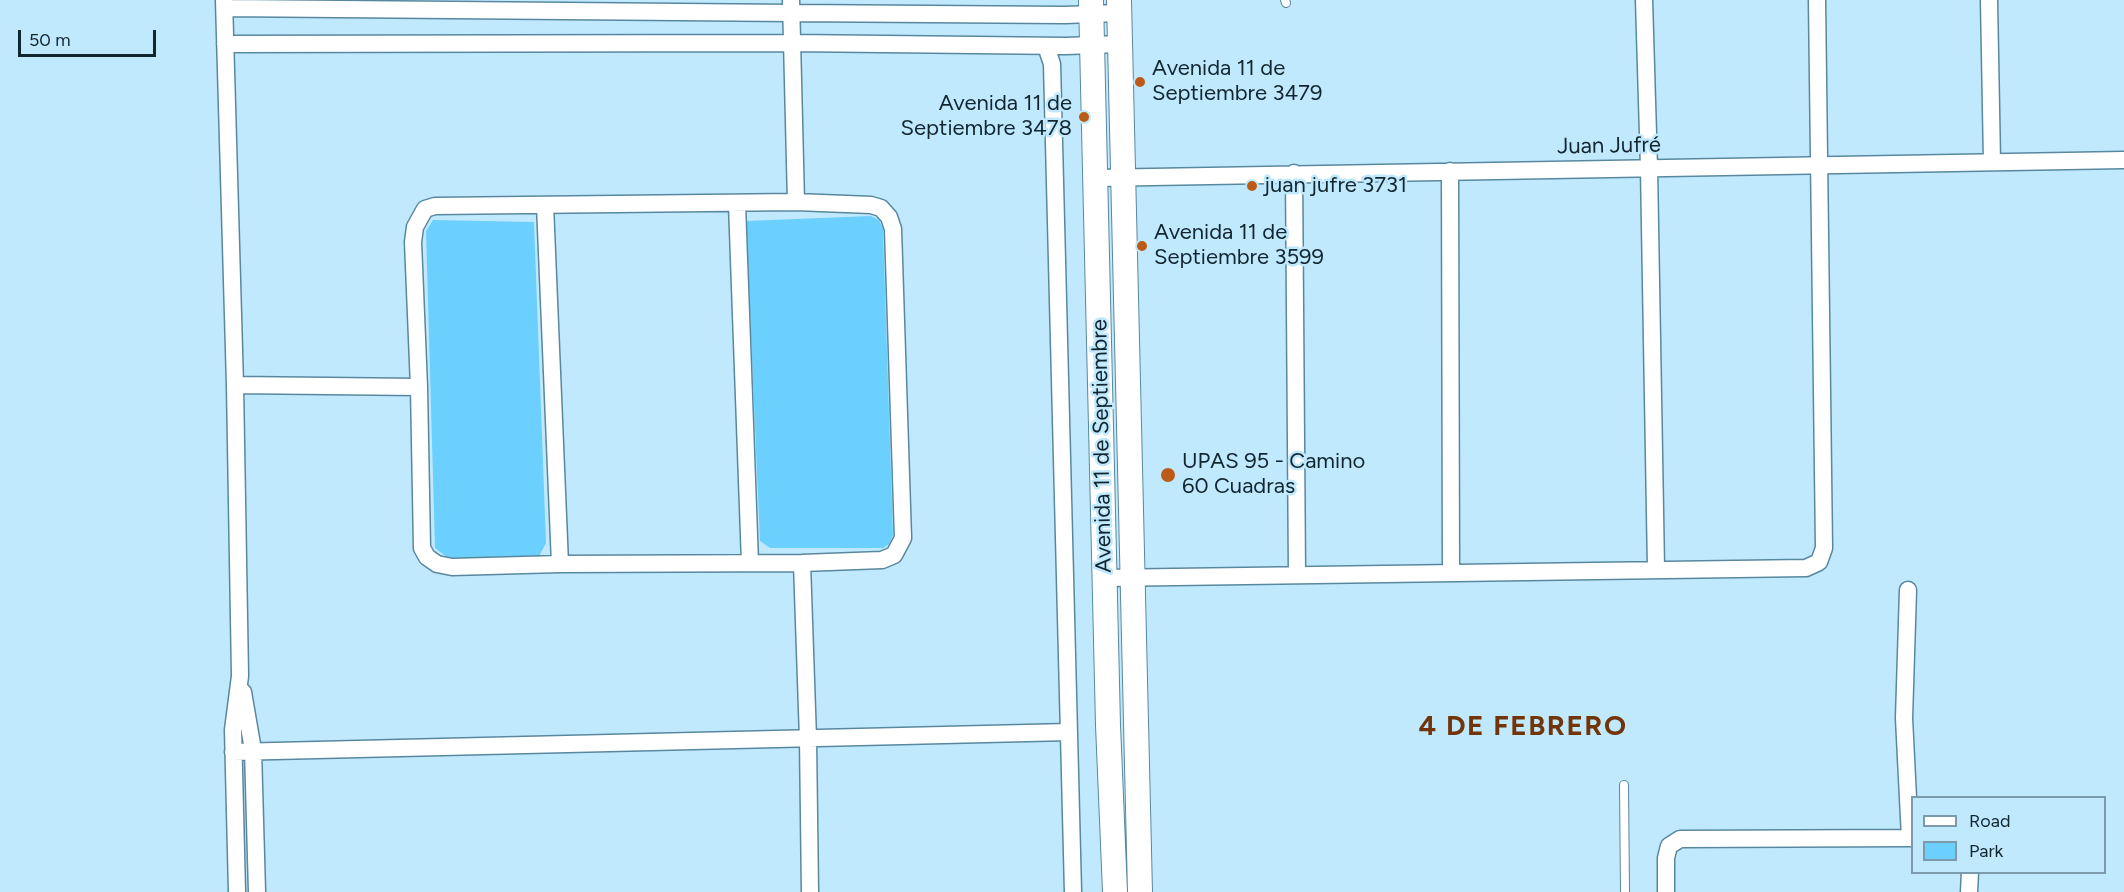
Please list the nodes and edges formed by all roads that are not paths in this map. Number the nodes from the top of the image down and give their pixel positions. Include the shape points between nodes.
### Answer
1 (1644, 0) edge
2 (1817, 0) edge
3 (1989, 0) edge
4 (225, 4) edge
5 (1119, 6) edge
6 (792, 7) edge
7 (1091, 7) edge
8 (792, 42) junction
9 (225, 44) junction
10 (1120, 44) junction
11 (1092, 45) junction
12 (1046, 46) junction
13 (2124, 160) edge
14 (1992, 162) junction
15 (1820, 165) junction
16 (1649, 168) junction
17 (1450, 171) junction
18 (1294, 173) junction
19 (1124, 176) junction
20 (1095, 178) junction
21 (796, 202) junction
22 (737, 204) junction
23 (545, 205) junction
24 (235, 385) junction
25 (419, 387) junction
26 (750, 563) junction
27 (802, 563) junction
28 (560, 564) junction
29 (1656, 569) junction
30 (1451, 572) junction
31 (1297, 575) junction
32 (1133, 576) junction
33 (1105, 578) junction
34 (1908, 590) dead end
35 (240, 676) junction
36 (1069, 732) junction
37 (808, 739) junction
38 (253, 750) junction
39 (232, 752) junction
40 (1624, 785) dead end
41 (1911, 838) edge
42 (1970, 874) edge
43 (237, 892) edge
44 (257, 892) edge
45 (810, 892) edge
46 (1073, 892) edge
47 (1115, 892) edge
48 (1140, 892) edge
49 (1625, 892) edge
50 (1666, 892) edge
51 (1969, 892) edge

1 - 16 street
2 - 15 street
3 - 14 street
4 - 6 street
4 - 9 street
5 - 7 street
5 - 10 main road, Avenida 11 de Septiembre
6 - 7 street
6 - 8 street
7 - 11 main road, Avenida 11 de Septiembre
8 - 9 street
8 - 12 street
8 - 21 street
9 - 24 street
10 - 11 street
10 - 19 main road, Avenida 11 de Septiembre
11 - 12 street
11 - 20 main road, Avenida 11 de Septiembre
12 - 36 street via 1052,64
13 - 14 street, Juan Jufré
14 - 15 street, Juan Jufré
15 - 16 street, Juan Jufré
15 - 29 street via 1824,548 1819,562 1806,568
16 - 17 street, Juan Jufré
16 - 29 street
17 - 18 street, Juan Jufré
17 - 30 street
18 - 19 street, Juan Jufré
18 - 31 street
19 - 20 street, Juan Jufré
19 - 32 main road, Avenida 11 de Septiembre
20 - 33 main road, Avenida 11 de Septiembre
21 - 22 street
21 - 27 street via 871,205 890,218 903,538 894,555 882,560
22 - 23 street
22 - 26 street
23 - 25 street via 435,206 425,209 419,217 413,242
23 - 28 street
24 - 25 street
24 - 35 street
25 - 28 street via 422,548 427,557 452,567
26 - 27 street
26 - 28 street
27 - 37 street
29 - 30 street
30 - 31 street
31 - 32 street
32 - 33 street
32 - 48 main road, Avenida 11 de Septiembre
33 - 47 main road, Avenida 11 de Septiembre
34 - 41 street via 1904,718
35 - 38 street
35 - 39 street
36 - 37 street
36 - 46 street
37 - 38 street
37 - 45 street
38 - 39 street
38 - 44 street
39 - 43 street
40 - 49 lane
41 - 50 street via 1680,839 1668,846
42 - 51 street

